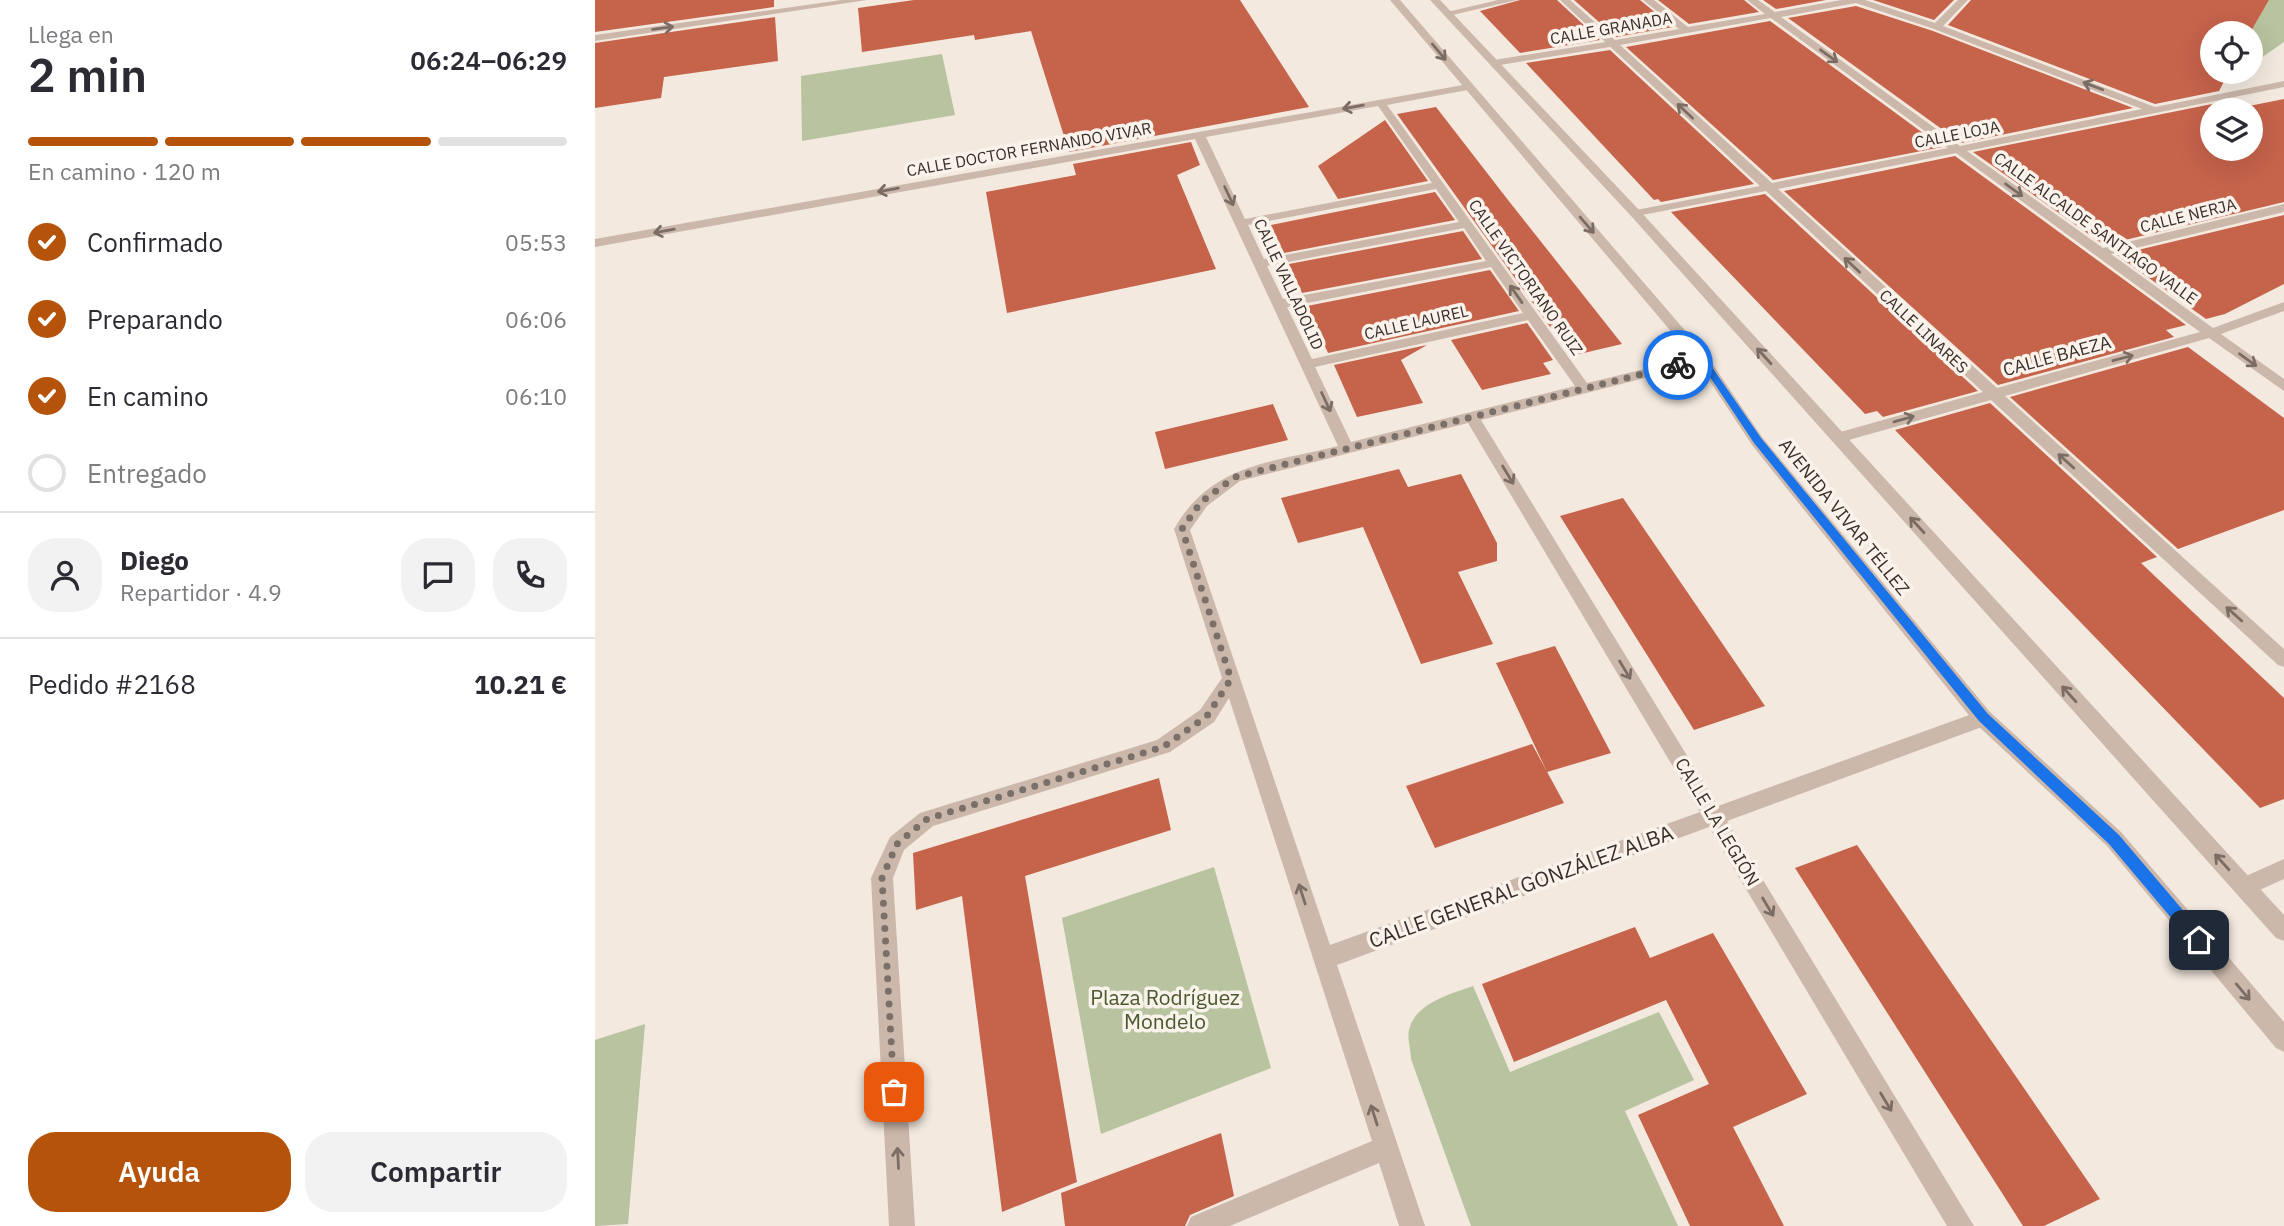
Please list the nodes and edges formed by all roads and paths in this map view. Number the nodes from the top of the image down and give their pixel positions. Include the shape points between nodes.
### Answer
1 (862, 0) edge
2 (1395, 0) edge
3 (1436, 0) edge
4 (1513, 0) edge
5 (1565, 0) edge
6 (1648, 0) edge
7 (1752, 0) edge
8 (1856, 0) edge
9 (1963, 0) edge
10 (1448, 13) junction
11 (1774, 17) junction
12 (1937, 27) junction
13 (1687, 31) junction
14 (595, 38) edge
15 (1612, 44) junction
16 (1494, 63) junction
17 (2283, 86) edge
18 (1469, 87) junction
19 (1380, 102) junction
20 (2157, 111) junction
21 (1199, 135) junction
22 (1959, 150) junction
23 (1440, 185) junction
24 (1768, 188) junction
25 (2284, 208) edge
26 (1636, 214) junction
27 (1241, 223) junction
28 (1467, 223) junction
29 (595, 243) edge
30 (2100, 253) junction
31 (1495, 263) junction
32 (1261, 264) junction
33 (1279, 304) junction
34 (2284, 306) edge
35 (1531, 315) junction
36 (2211, 334) junction
37 (1702, 359) junction
38 (1308, 364) junction
39 (2284, 386) edge
40 (1584, 389) junction
41 (1992, 394) junction
42 (1472, 417) junction
43 (1838, 438) junction
44 (1347, 449) junction
45 (2284, 660) edge
46 (1231, 679) junction
47 (1983, 718) junction
48 (1714, 816) junction
49 (2284, 869) edge
50 (2244, 887) junction
51 (2284, 931) edge
52 (1323, 959) junction
53 (2284, 1040) edge
54 (1385, 1148) junction
55 (902, 1226) edge
56 (1200, 1226) edge
57 (1412, 1226) edge
58 (1961, 1226) edge

14 -> 1 street
2 -> 18 street, AVENIDA VIVAR TÉLLEZ
3 - 10 street
4 - 10 street
5 - 15 street, CALLE LINARES
6 - 13 street
7 - 11 street, CALLE ALCALDE SANTIAGO VALLE
8 - 11 street, CALLE GRANADA
8 - 12 street
9 - 12 street
10 - 16 street
11 - 13 street, CALLE GRANADA
11 -> 22 street, CALLE ALCALDE SANTIAGO VALLE
20 -> 12 street
13 - 15 street, CALLE GRANADA
15 - 16 street, CALLE GRANADA
24 -> 15 street, CALLE LINARES
16 - 26 street
17 - 20 street, CALLE LOJA
18 - 19 street, CALLE DOCTOR FERNANDO VIVAR
18 -> 37 street, AVENIDA VIVAR TÉLLEZ
19 -> 21 street, CALLE DOCTOR FERNANDO VIVAR
19 - 23 street, CALLE VICTORIANO RUIZ
20 - 22 street, CALLE LOJA
21 -> 27 street, CALLE VALLADOLID
21 -> 29 street, CALLE DOCTOR FERNANDO VIVAR
22 - 24 street, CALLE LOJA
22 -> 30 street, CALLE ALCALDE SANTIAGO VALLE
23 - 27 street
23 - 28 street, CALLE VICTORIANO RUIZ
24 - 26 street, CALLE LOJA
41 -> 24 street, CALLE LINARES
25 - 30 street, CALLE NERJA
43 -> 26 street
27 - 32 street, CALLE VALLADOLID
28 - 31 street, CALLE VICTORIANO RUIZ
28 - 32 street
30 - 36 street, CALLE ALCALDE SANTIAGO VALLE
31 - 33 street
35 -> 31 street, CALLE VICTORIANO RUIZ
32 - 33 street, CALLE VALLADOLID
33 - 38 street, CALLE VALLADOLID
34 - 36 street, CALLE BAEZA
35 - 38 street, CALLE LAUREL
35 - 40 street, CALLE VICTORIANO RUIZ
36 -> 39 street, CALLE ALCALDE SANTIAGO VALLE
41 -> 36 street, CALLE BAEZA
37 - 40 street
37 - 47 street, AVENIDA VIVAR TÉLLEZ via 1757,441
38 -> 44 street, CALLE VALLADOLID
40 - 42 street
43 -> 41 street, CALLE BAEZA
45 -> 41 street, CALLE LINARES
42 - 44 street
42 -> 48 street, CALLE LA LEGIÓN
50 -> 43 street
44 - 46 street via 1235,477 1201,502 1182,529
52 -> 46 street
55 -> 46 street via 882,878 897,844 927,819 1163,747 1207,716
47 - 48 street, CALLE GENERAL GONZÁLEZ ALBA
47 -> 53 street, AVENIDA VIVAR TÉLLEZ via 2114,839
48 - 52 street, CALLE GENERAL GONZÁLEZ ALBA
48 -> 58 street, CALLE LA LEGIÓN
49 - 50 street
50 - 51 street
54 -> 52 street
54 - 56 street
54 - 57 street

